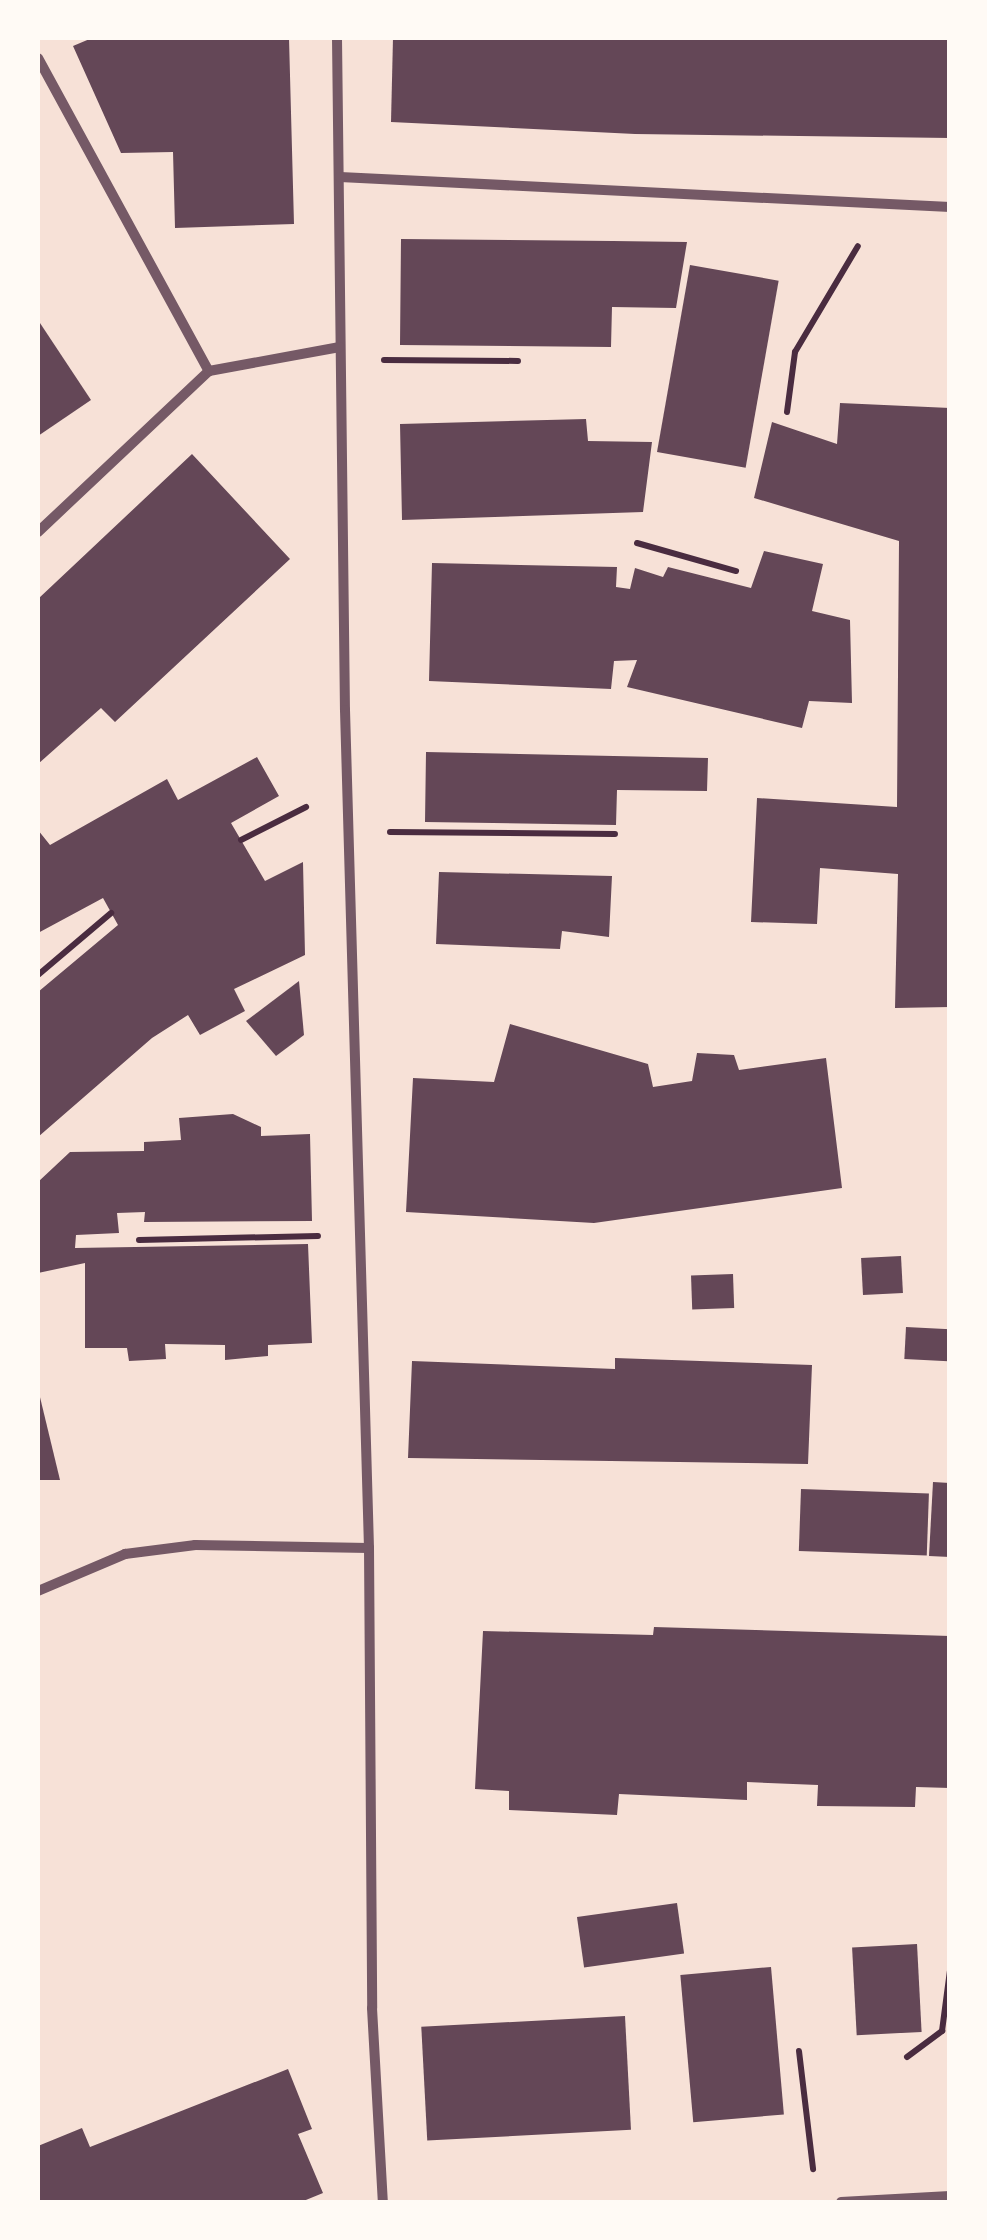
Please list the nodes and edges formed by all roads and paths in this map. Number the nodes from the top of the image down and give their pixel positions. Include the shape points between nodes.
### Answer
1 (337, 38) edge
2 (38, 58) edge
3 (340, 177) junction
4 (883, 204) junction
5 (950, 207) edge
6 (340, 347) junction
7 (339, 360) junction
8 (518, 361) dead end
9 (208, 371) junction
10 (787, 412) dead end
11 (38, 532) edge
12 (637, 543) dead end
13 (736, 571) dead end
14 (347, 786) junction
15 (348, 832) junction
16 (615, 834) dead end
17 (241, 840) dead end
18 (111, 913) dead end
19 (41, 967) edge
20 (38, 975) edge
21 (362, 1236) junction
22 (139, 1240) dead end
23 (370, 1548) junction
24 (38, 1591) edge
25 (950, 1970) edge
26 (798, 2051) dead end
27 (907, 2057) dead end
28 (814, 2184) dead end
29 (950, 2196) edge
30 (384, 2202) edge
31 (841, 2202) edge

1 - 3 street
2 - 9 street
3 - 4 street
3 - 6 street
4 - 5 street
4 - 10 path via 795,352
6 - 7 street
6 - 9 street
7 - 8 path
7 - 14 street
9 - 11 street
12 - 13 path
14 - 15 street
14 - 17 path
15 - 16 path
15 - 21 street
18 - 19 path
19 - 20 path
21 - 22 path
21 - 23 street
23 - 24 street via 195,1545 125,1554
23 - 30 street via 372,2008
25 - 27 path via 942,2031
26 - 28 path
29 - 31 street

